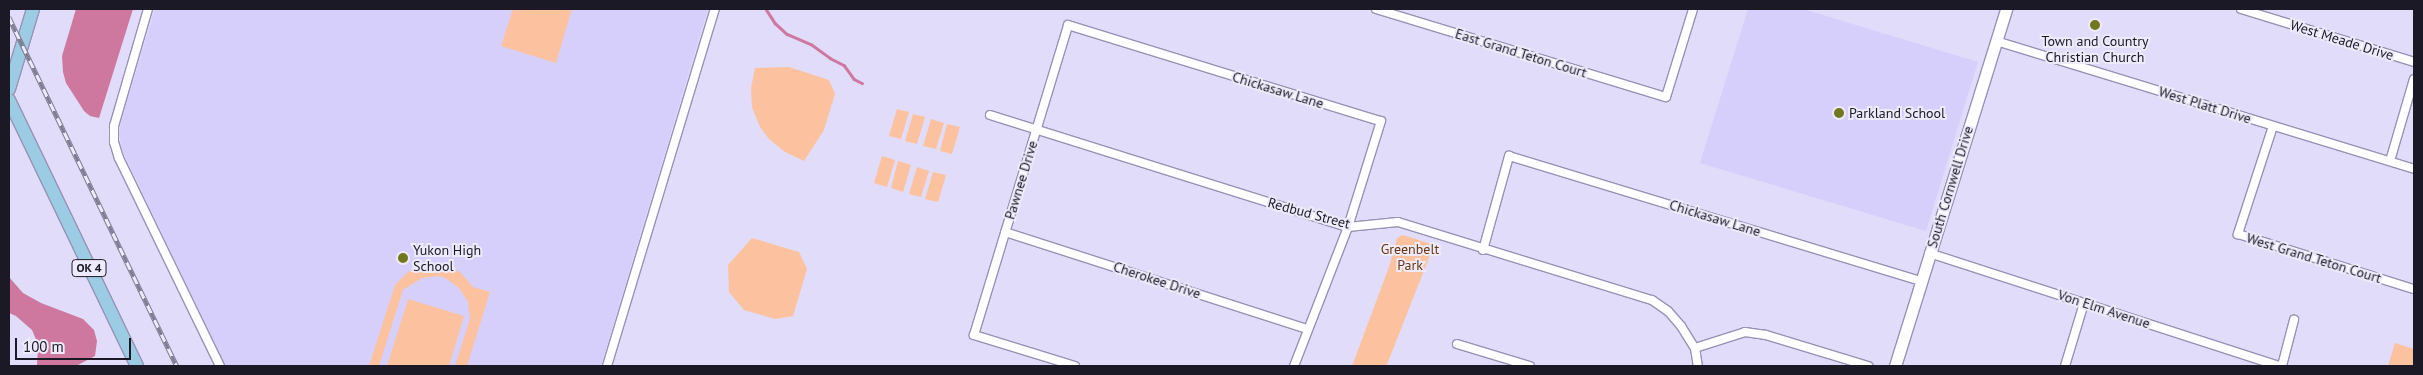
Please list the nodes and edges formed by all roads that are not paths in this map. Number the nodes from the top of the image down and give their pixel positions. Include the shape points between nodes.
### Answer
1 (33, 9) edge
2 (148, 9) edge
3 (715, 9) edge
4 (1376, 9) edge
5 (1693, 9) edge
6 (2006, 9) edge
7 (2241, 9) edge
8 (1068, 26) joint
9 (1996, 41) junction
10 (2414, 62) edge
11 (2414, 79) edge
12 (9, 89) edge
13 (9, 100) edge
14 (990, 116) dead end
15 (2273, 126) junction
16 (1036, 130) junction
17 (2390, 161) junction
18 (2414, 168) edge
19 (1348, 227) junction
20 (1005, 232) junction
21 (1483, 250) junction
22 (1929, 253) junction
23 (1921, 281) junction
24 (2414, 289) edge
25 (2084, 303) junction
26 (2294, 320) dead end
27 (1308, 329) junction
28 (1457, 344) dead end
29 (1695, 348) junction
30 (137, 366) edge
31 (220, 366) edge
32 (607, 366) edge
33 (1075, 366) edge
34 (1294, 366) edge
35 (1530, 366) edge
36 (1698, 366) edge
37 (1868, 366) edge
38 (1895, 366) edge
39 (2065, 366) edge
40 (2280, 366) edge

1 - 12 main road
2 - 31 street via 114,126 114,142
3 - 32 street
4 - 5 street, East Grand Teton Court via 1666,97
6 - 9 main road, South Cornwell Drive
7 - 10 street, West Meade Drive
8 - 16 street, Pawnee Drive
8 - 19 street, Chickasaw Lane via 1381,121
9 - 15 street, West Platt Drive
9 - 22 main road, South Cornwell Drive
11 - 17 street
13 - 30 main road, OK 4
14 - 16 street, Redbud Street
15 - 17 street, West Platt Drive
15 - 24 street, West Grand Teton Court via 2238,234
16 - 19 street, Redbud Street
16 - 20 street, Pawnee Drive
17 - 18 street, West Platt Drive
19 - 21 street, Redbud Street via 1398,222
19 - 27 street
20 - 27 street, Cherokee Drive
20 - 33 street, Pawnee Drive via 974,335
21 - 23 street, Chickasaw Lane via 1509,156
21 - 29 street, Redbud Street via 1652,300 1668,311
22 - 23 main road, South Cornwell Drive
22 - 25 street, Von Elm Avenue
23 - 38 main road, South Cornwell Drive
25 - 39 street
25 - 40 street, Von Elm Avenue
26 - 40 street
27 - 34 street
28 - 35 street
29 - 36 street
29 - 37 street via 1746,332

